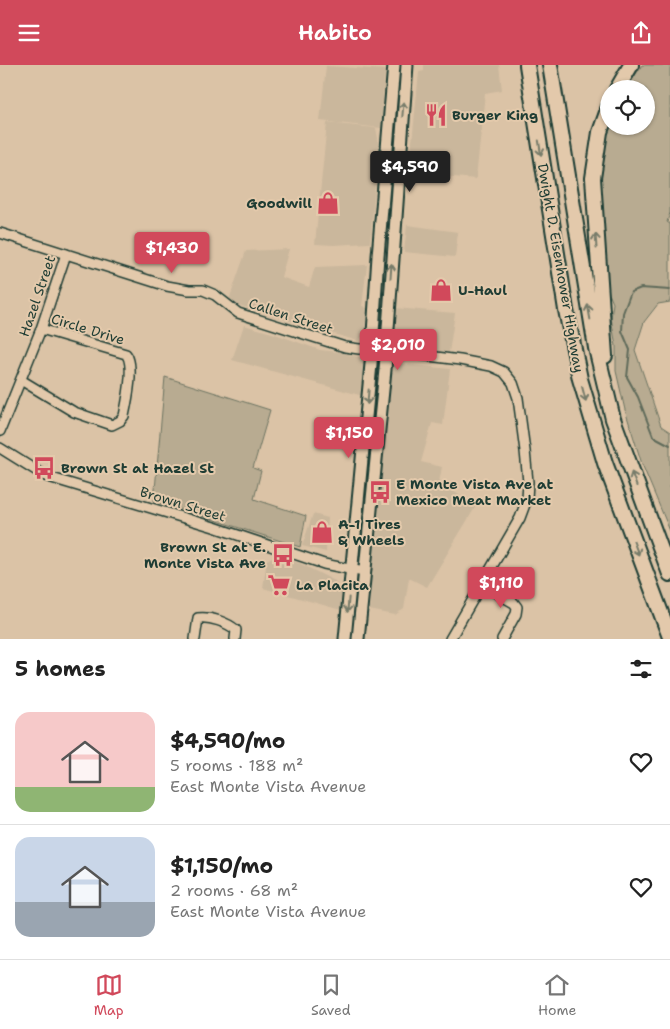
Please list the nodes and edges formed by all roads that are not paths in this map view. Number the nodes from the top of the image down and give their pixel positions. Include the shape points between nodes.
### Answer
1 (394, 65) edge
2 (407, 65) edge
3 (527, 65) edge
4 (550, 65) edge
5 (631, 65) edge
6 (623, 80) edge
7 (600, 132) edge
8 (0, 233) edge
9 (66, 254) junction
10 (40, 329) junction
11 (372, 349) junction
12 (386, 351) junction
13 (21, 379) junction
14 (607, 394) junction
15 (0, 431) edge
16 (0, 448) edge
17 (351, 571) junction
18 (364, 572) junction
19 (670, 574) edge
20 (481, 584) junction
21 (670, 637) edge
22 (195, 639) edge
23 (235, 639) edge
24 (346, 639) edge
25 (358, 639) edge
26 (450, 639) edge
27 (502, 639) edge

1 - 11 main road
12 -> 2 main road
3 -> 21 highway, Dwight D. Eisenhower Highway via 580,379 605,463
14 -> 4 highway, Dwight D. Eisenhower Highway via 590,315
5 - 6 highway
14 -> 7 highway via 593,178
8 - 9 street, Callen Street
9 - 10 street, Hazel Street
9 - 11 street, Callen Street via 167,286 203,290 238,313 332,343
10 - 13 street, Hazel Street
10 - 13 street, Circle Drive via 126,354 130,369 124,416 112,425 74,413
11 - 12 street, Callen Street
11 -> 17 main road
12 - 18 main road
12 - 20 street, Callen Street via 491,366 504,372 513,383 523,435 527,499 520,518
13 - 15 street, Hazel Street
19 -> 14 highway, Dwight D. Eisenhower Highway via 630,468
16 - 17 street, Brown Street via 45,476
17 - 18 street, Brown Street
17 -> 24 main road
18 - 25 main road
20 - 26 street, Callen Street
20 - 27 street via 518,607
22 - 23 street via 196,623 203,617 230,625 236,630

